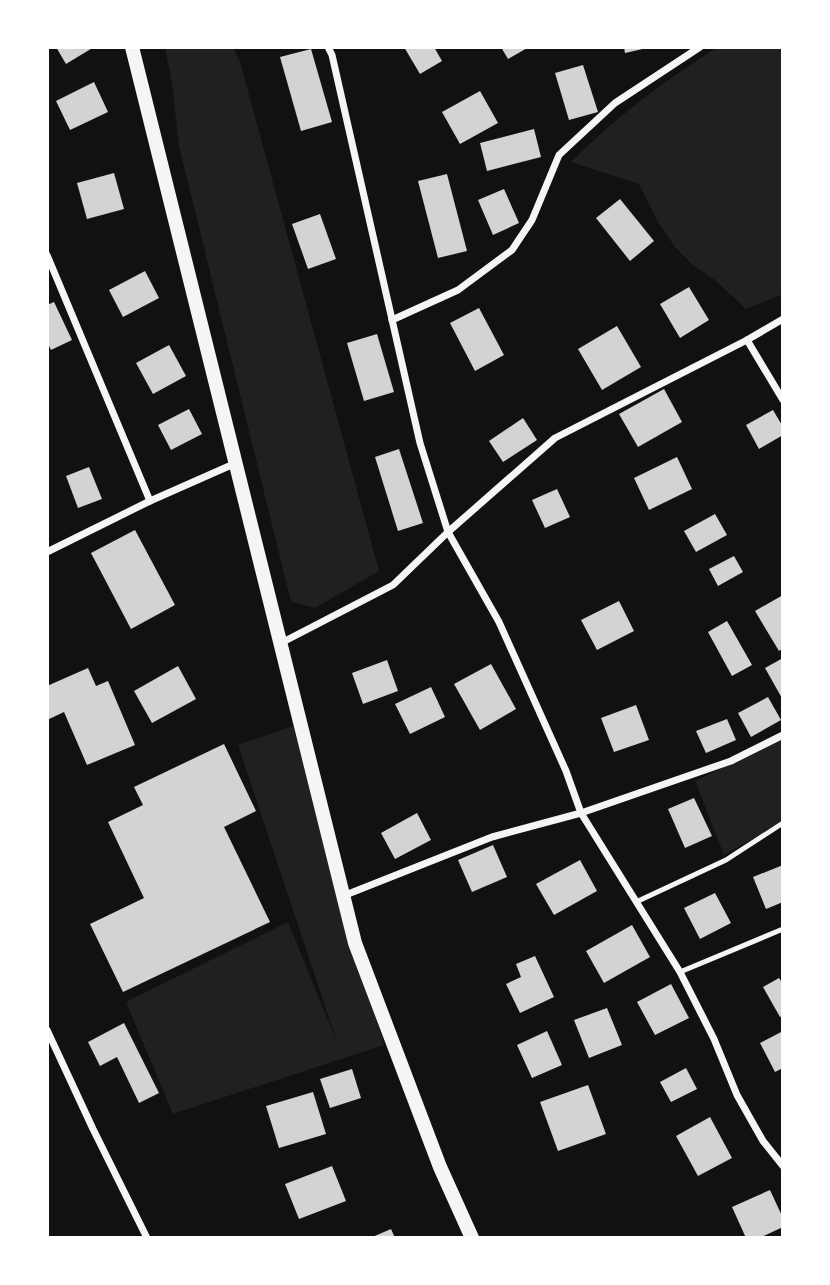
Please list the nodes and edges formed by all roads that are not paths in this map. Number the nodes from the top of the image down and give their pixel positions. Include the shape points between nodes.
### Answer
1 (132, 47) edge
2 (328, 47) edge
3 (700, 47) edge
4 (47, 255) edge
5 (783, 319) edge
6 (392, 320) junction
7 (747, 340) junction
8 (783, 400) edge
9 (236, 463) junction
10 (150, 501) junction
11 (448, 532) junction
12 (47, 552) edge
13 (281, 643) junction
14 (783, 735) edge
15 (581, 813) junction
16 (783, 823) edge
17 (343, 896) junction
18 (636, 902) junction
19 (783, 929) edge
20 (680, 972) junction
21 (47, 1030) edge
22 (783, 1166) edge
23 (147, 1238) edge
24 (472, 1238) edge

1 - 9 main road
2 - 6 street
3 - 6 street via 615,103 559,155 532,220 512,250 458,290
4 - 10 street
5 - 7 street
6 - 11 street via 420,443
7 - 8 street
7 - 11 street via 555,438
9 - 10 street
9 - 13 main road
10 - 12 street
11 - 13 street via 393,585
11 - 15 street via 499,622
13 - 17 main road
14 - 15 street via 731,761
15 - 17 street via 492,837
15 - 18 street
16 - 18 lane via 726,860
17 - 24 main road via 355,943 440,1167
18 - 20 street
19 - 20 lane
20 - 22 street via 737,1095 763,1142
21 - 23 street

